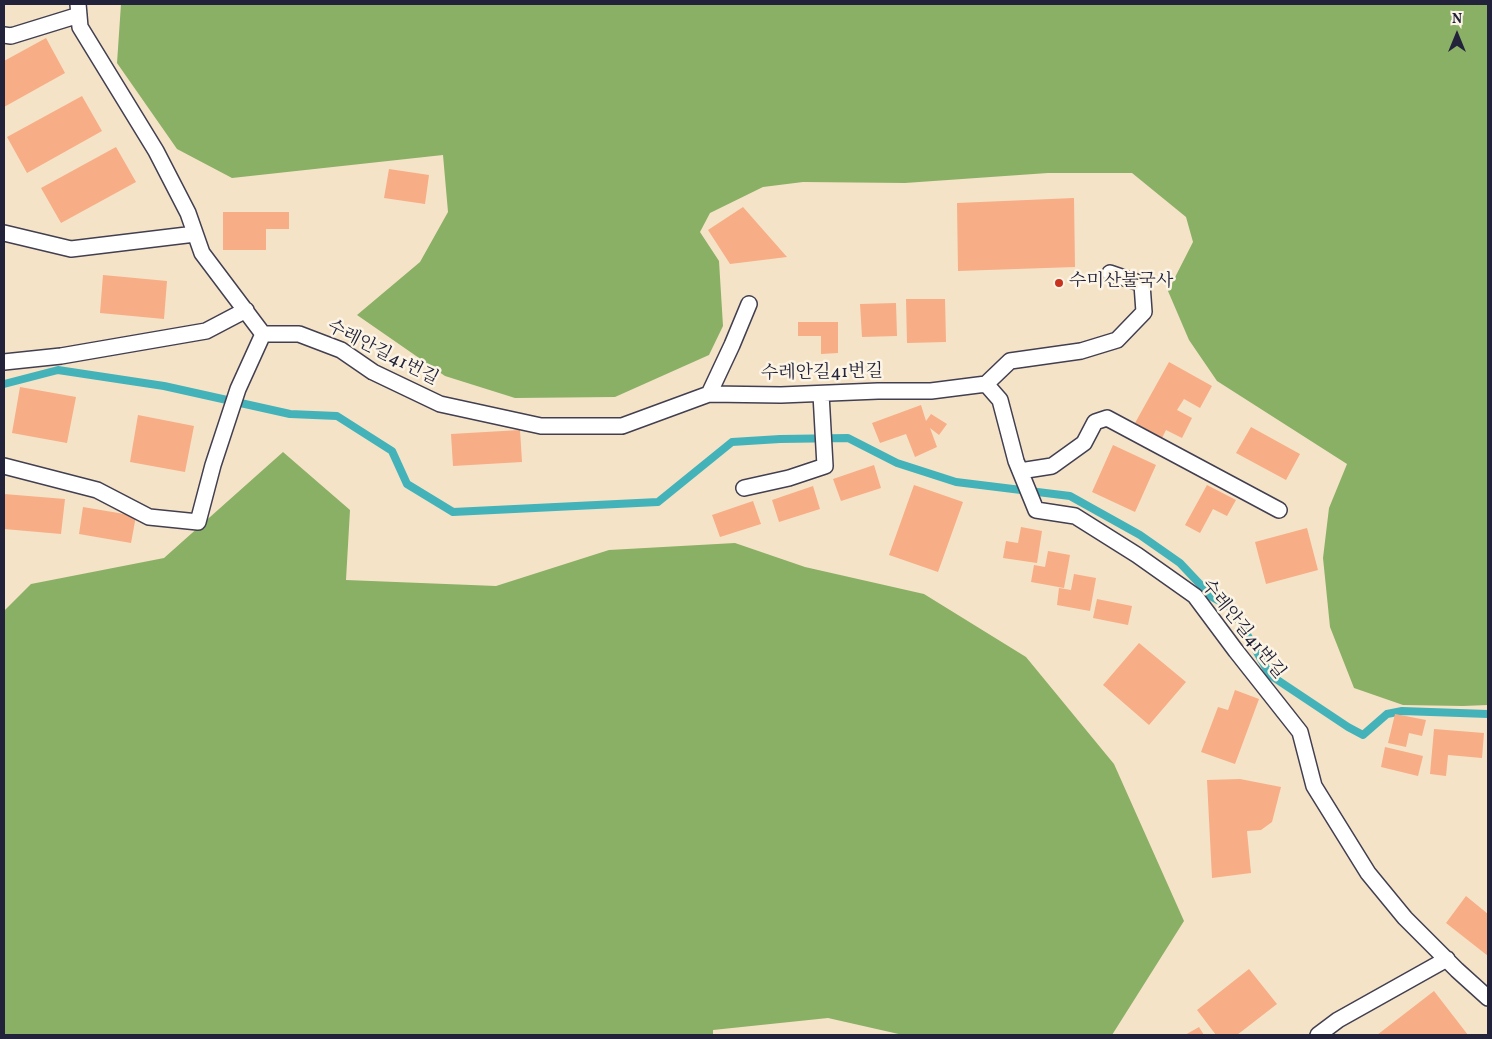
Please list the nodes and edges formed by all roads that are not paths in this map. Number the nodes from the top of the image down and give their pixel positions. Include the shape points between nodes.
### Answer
1 (78, 10) edge
2 (4, 35) edge
3 (4, 233) edge
4 (195, 234) junction
5 (1110, 273) dead end
6 (749, 304) dead end
7 (246, 310) junction
8 (263, 334) junction
9 (4, 362) edge
10 (986, 384) junction
11 (709, 394) junction
12 (821, 394) junction
13 (4, 466) edge
14 (1022, 476) junction
15 (744, 488) dead end
16 (1279, 510) dead end
17 (1446, 958) junction
18 (1488, 998) edge
19 (1318, 1035) edge

1 - 2 lane via 11,36
1 - 4 lane via 80,27 156,151 188,213
3 - 4 lane via 70,249
4 - 7 lane via 202,253
5 - 10 lane via 1142,284 1144,312 1117,340 1081,351 1010,361
6 - 11 lane
7 - 8 lane
7 - 9 lane via 206,331 61,356
8 - 11 lane, 수레안길41번길 via 299,334 341,350 373,372 440,404 541,426 622,426
8 - 13 lane via 231,411 198,522 149,517 97,490
10 - 12 lane, 수레안길41번길 via 930,391
10 - 14 lane, 수레안길41번길 via 1000,400
11 - 12 lane, 수레안길41번길
12 - 15 lane via 824,466
14 - 16 lane via 1052,466 1084,443 1095,422 1107,418
14 - 17 lane, 수레안길41번길 via 1036,510 1075,516 1195,596 1300,732 1314,786 1368,873 1405,918
17 - 18 lane, 수레안길41번길
17 - 19 lane via 1338,1020

